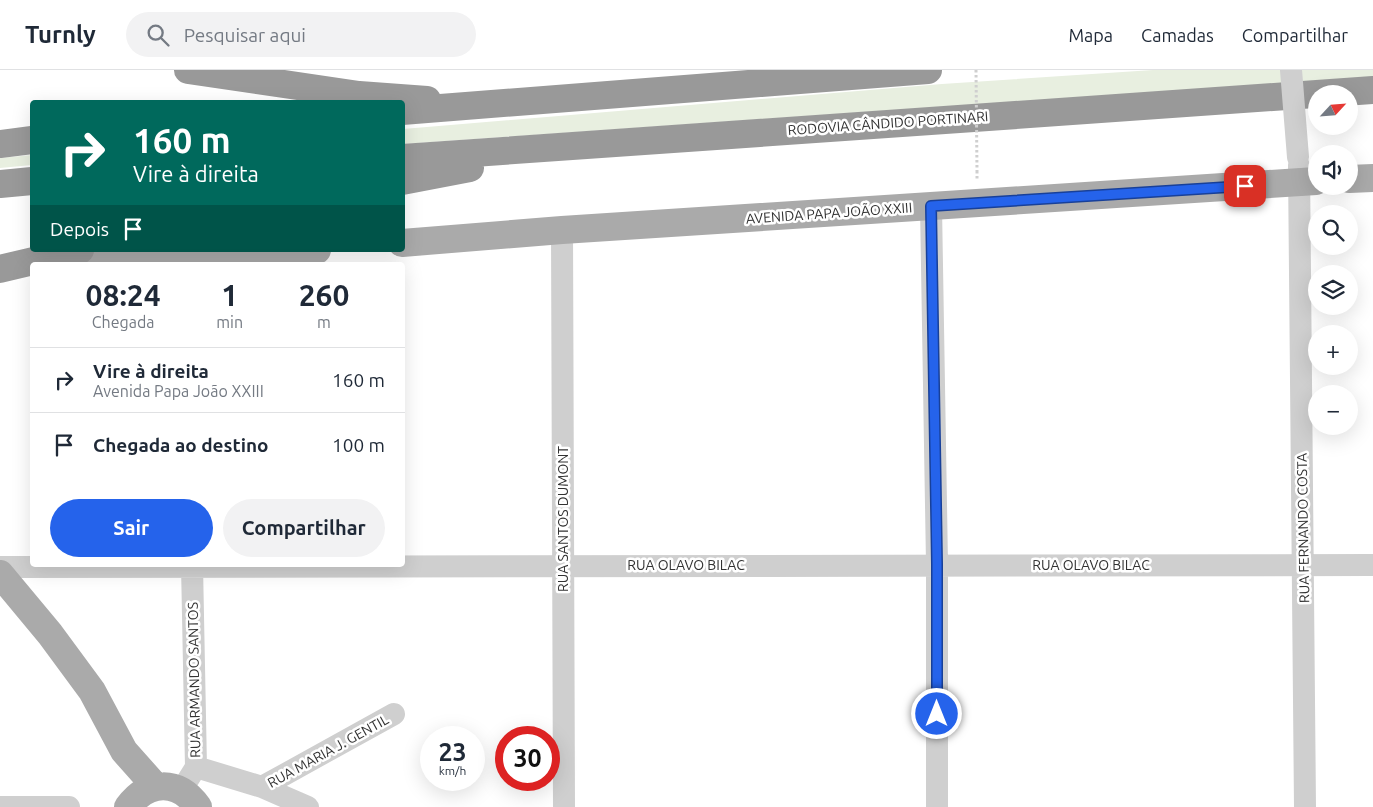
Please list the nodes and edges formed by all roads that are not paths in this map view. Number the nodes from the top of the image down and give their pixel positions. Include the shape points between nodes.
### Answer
1 (188, 70) edge
2 (928, 70) edge
3 (1291, 70) edge
4 (1373, 90) edge
5 (576, 98) junction
6 (405, 111) edge
7 (30, 140) edge
8 (0, 144) edge
9 (583, 144) junction
10 (405, 158) edge
11 (1305, 174) edge
12 (1373, 178) edge
13 (1358, 179) edge
14 (30, 181) edge
15 (405, 181) edge
16 (0, 184) edge
17 (931, 206) junction
18 (562, 230) junction
19 (405, 243) edge
20 (72, 252) edge
21 (296, 252) edge
22 (194, 262) edge
23 (30, 268) edge
24 (0, 269) edge
25 (937, 564) junction
26 (405, 565) edge
27 (562, 565) junction
28 (1373, 565) edge
29 (1304, 566) junction
30 (0, 567) edge
31 (30, 567) edge
32 (192, 567) edge
33 (0, 574) edge
34 (394, 714) dead end
35 (196, 767) junction
36 (262, 787) junction
37 (159, 798) edge
38 (0, 807) edge
39 (69, 807) edge
40 (308, 807) edge
41 (564, 807) edge
42 (937, 807) edge
43 (1305, 807) edge

1 - 5 highway via 397,99 466,102
2 - 5 highway
3 - 11 street, RUA FERNANDO COSTA, bridge
4 - 9 highway, RODOVIA CÂNDIDO PORTINARI
5 - 6 highway
7 - 8 highway
9 - 10 highway, RODOVIA CÂNDIDO PORTINARI
9 - 15 highway
11 - 17 main road, AVENIDA PAPA JOÃO XXIII
11 - 29 street, RUA FERNANDO COSTA
12 - 13 main road
14 - 16 highway
17 - 18 main road, AVENIDA PAPA JOÃO XXIII
17 - 25 street
18 - 19 main road, AVENIDA PAPA JOÃO XXIII
18 - 27 street, RUA SANTOS DUMONT
20 - 24 highway
21 - 22 main road
23 - 24 main road
25 - 27 street, RUA OLAVO BILAC
25 - 29 street, RUA OLAVO BILAC
25 - 42 street
26 - 27 street, RUA OLAVO BILAC
27 - 41 street, RUA SANTOS DUMONT
28 - 29 street, RUA OLAVO BILAC
29 - 43 street, RUA FERNANDO COSTA
30 - 31 street, RUA OLAVO BILAC
32 - 35 street, RUA ARMANDO SANTOS
33 - 37 main road via 92,691 124,751
34 - 36 street, RUA MARIA J. GENTIL
35 - 36 street
35 - 37 street, RUA ARMANDO SANTOS
36 - 40 street
38 - 39 street

